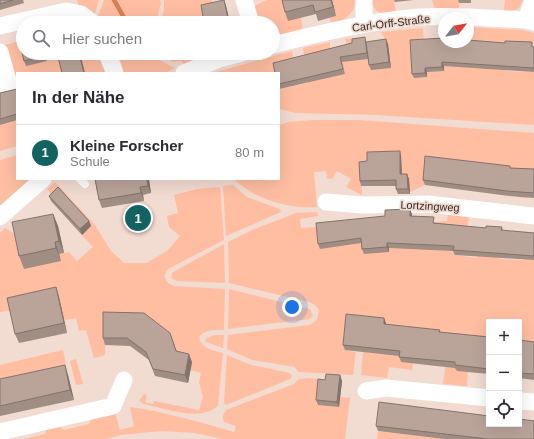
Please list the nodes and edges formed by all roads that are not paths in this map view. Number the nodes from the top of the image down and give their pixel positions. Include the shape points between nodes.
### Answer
1 (244, 0) edge
2 (364, 0) edge
3 (533, 0) edge
4 (41, 16) edge
5 (84, 16) edge
6 (249, 16) edge
7 (530, 21) edge
8 (16, 22) edge
9 (364, 24) junction
10 (0, 26) edge
11 (280, 43) edge
12 (0, 52) edge
13 (111, 60) edge
14 (216, 60) edge
15 (116, 72) edge
16 (186, 72) edge
17 (9, 87) edge
18 (42, 180) edge
19 (326, 202) dead end
20 (534, 216) edge
21 (0, 217) edge
22 (124, 380) dead end
23 (366, 391) dead end
24 (486, 398) edge
25 (522, 401) edge
26 (534, 402) edge
27 (0, 432) edge

1 - 6 street
2 - 9 street
3 - 7 street
4 - 5 street via 66,10
7 - 9 street, Carl-Orff-Straße via 419,17
8 - 10 street
9 - 11 street, Carl-Orff-Straße
12 - 17 street
13 - 15 street
14 - 16 street
18 - 21 street
19 - 20 street, Lortzingweg via 363,205 428,204
22 - 27 street via 113,406
23 - 24 street via 386,388
25 - 26 street

